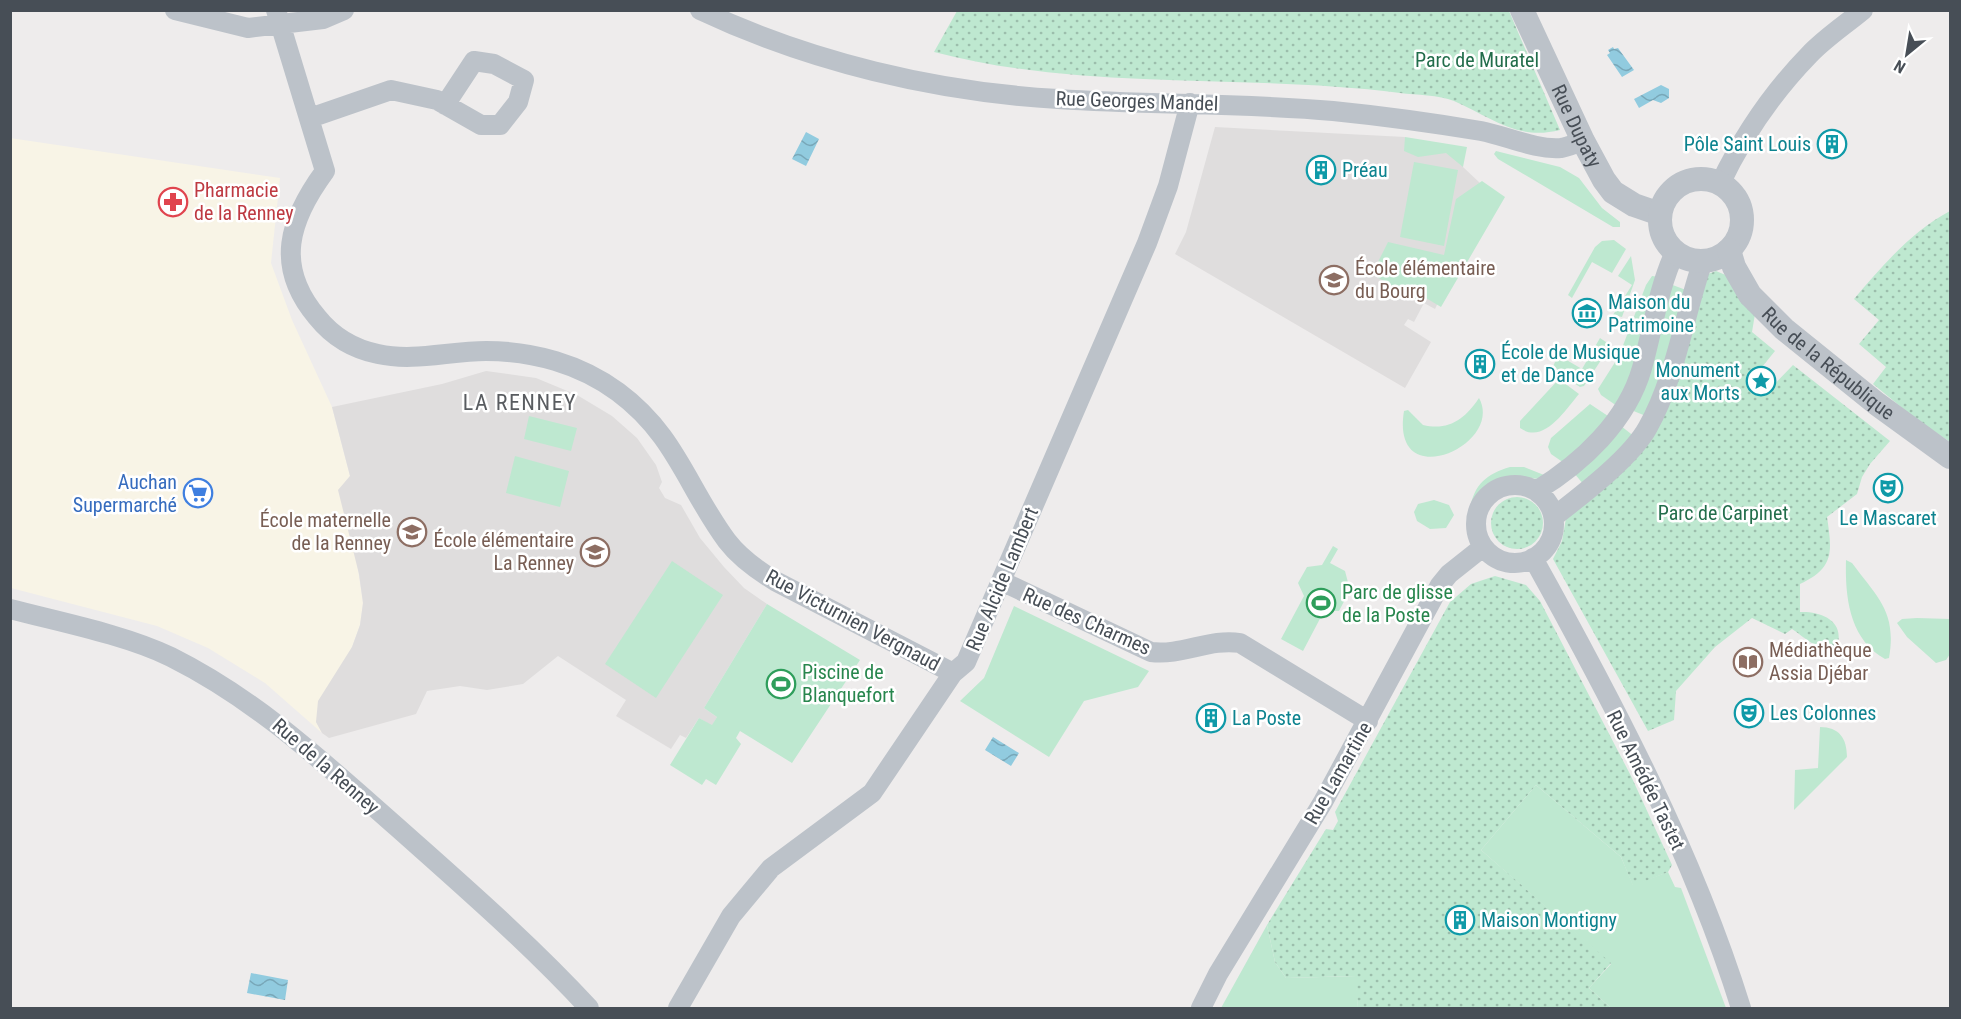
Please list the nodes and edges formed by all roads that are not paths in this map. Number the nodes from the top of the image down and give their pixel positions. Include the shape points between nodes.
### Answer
1 (175, 10) edge
2 (344, 10) edge
3 (700, 10) edge
4 (1522, 10) edge
5 (1863, 10) edge
6 (278, 17) edge
7 (1190, 103) junction
8 (445, 105) dead end
9 (310, 118) junction
10 (1582, 141) junction
11 (1720, 184) junction
12 (1660, 214) junction
13 (1729, 250) junction
14 (1676, 252) junction
15 (1703, 261) junction
16 (1950, 456) edge
17 (1536, 491) junction
18 (1555, 516) junction
19 (1483, 547) junction
20 (1533, 558) junction
21 (1001, 581) junction
22 (10, 609) edge
23 (953, 673) junction
24 (1368, 721) junction
25 (589, 1008) edge
26 (678, 1008) edge
27 (1201, 1008) edge
28 (1741, 1008) edge

1 - 6 street via 248,28
2 - 6 street via 323,19
3 - 7 street, Rue Georges Mandel via 773,41 900,77 1017,96
4 - 10 street, Rue Dupaty
5 - 11 street via 1810,53 1769,101
6 - 9 street, Rue Victurnien Vergnaud
7 - 10 street, Rue Georges Mandel via 1334,111 1474,130 1562,148
7 - 21 street, Rue Alcide Lambert via 1168,186 1147,243
8 - 9 street via 391,90
9 - 23 street, Rue Victurnien Vergnaud via 325,171 307,195 294,225 290,249 292,276 301,299 332,334 354,347 397,358 487,351 543,357 596,378 617,391 657,428 728,542 751,566
10 - 12 street, Rue Dupaty via 1613,192
11 - 12 street via 1695,179 1683,184 1672,191
11 - 13 street via 1738,203 1742,215 1741,228
12 - 14 street via 1663,235
13 - 15 street
13 - 16 street, Rue de la République via 1750,295 1784,329 1877,404
14 - 15 street via 1693,261
14 - 17 street via 1665,274 1630,399 1578,461
15 - 18 street via 1670,372 1647,429
17 - 18 street
17 - 19 street via 1526,486 1505,486 1485,498 1476,523
18 - 20 street via 1550,540
19 - 20 street via 1501,560
19 - 24 street, Rue Lamartine via 1440,585
20 - 28 street, Rue Amédée Tastet via 1657,795
21 - 23 street, Rue Alcide Lambert via 966,662
21 - 24 street, Rue des Charmes via 1151,652 1177,652 1225,640 1240,643
22 - 25 street, Rue de la Renney via 84,627 168,656 246,699 308,748 470,892
23 - 26 street, Rue Alcide Lambert via 872,793 771,868 731,916
24 - 27 street, Rue Lamartine

